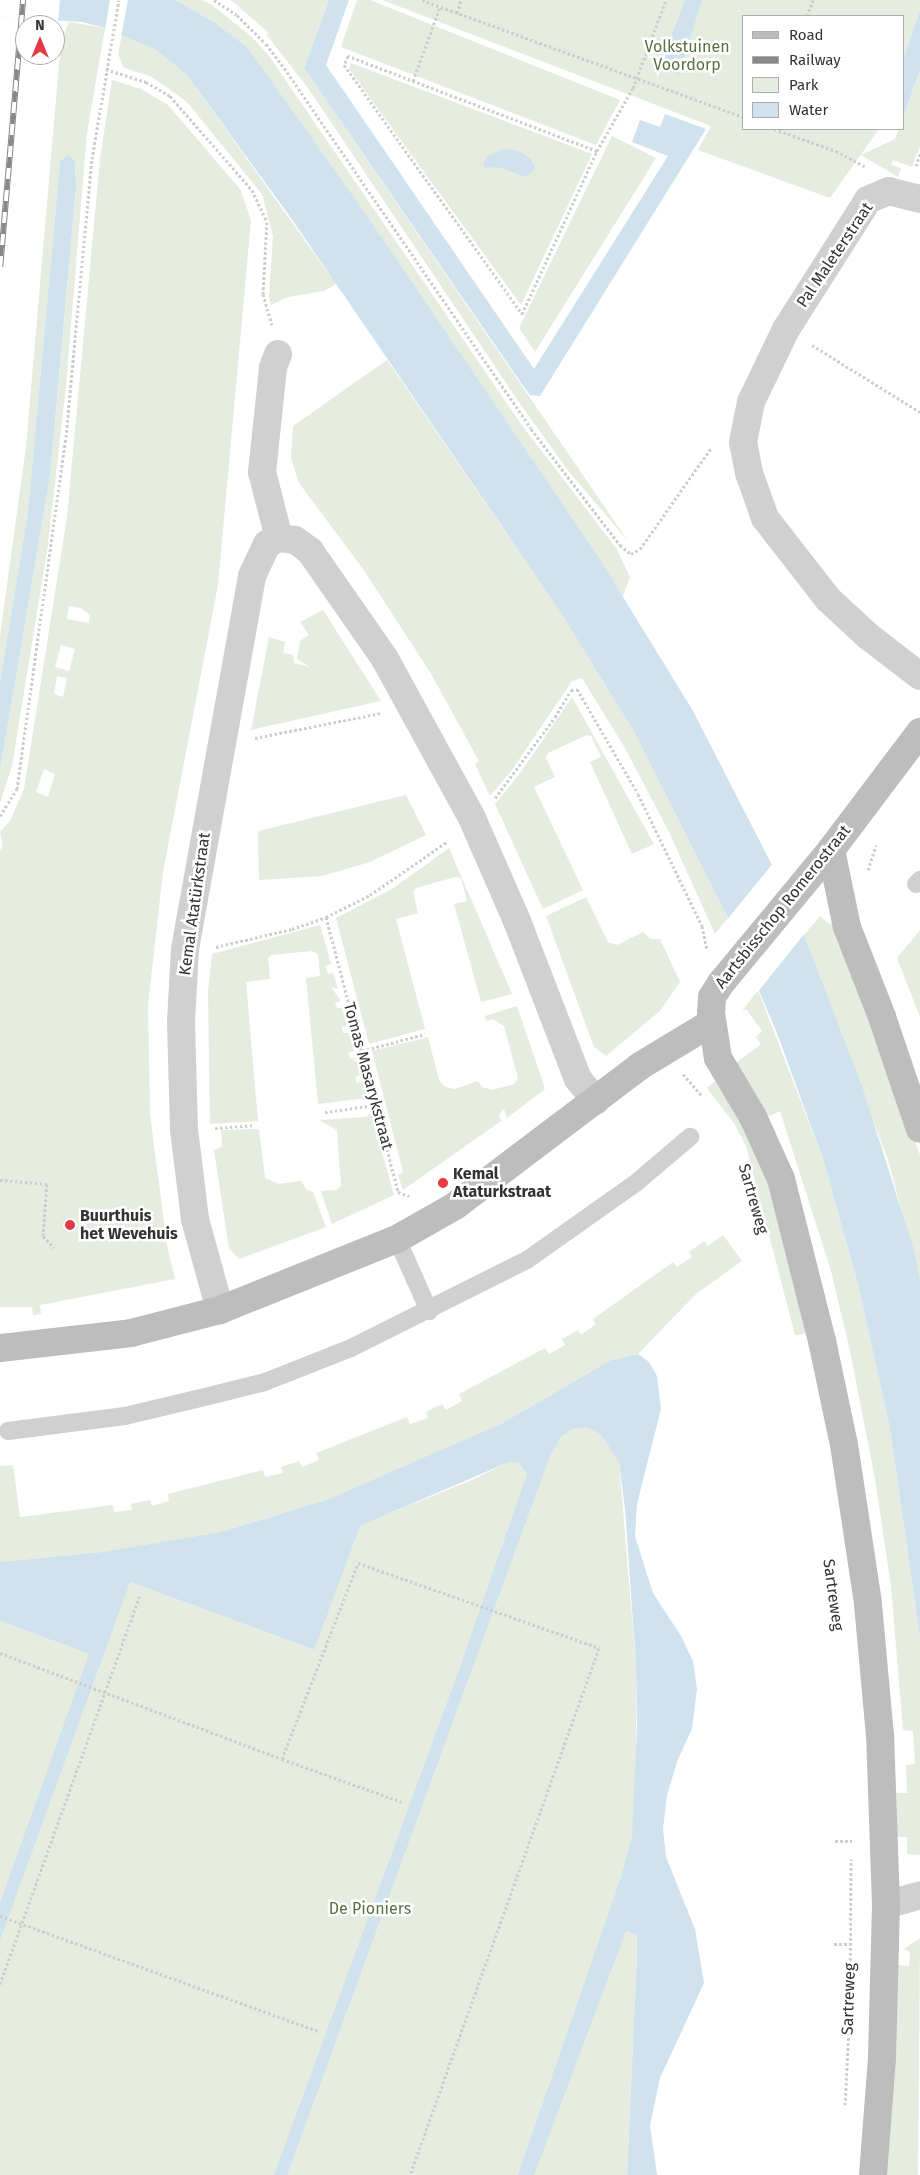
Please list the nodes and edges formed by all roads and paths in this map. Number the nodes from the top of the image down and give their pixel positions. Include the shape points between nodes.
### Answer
1 (119, 0) edge
2 (214, 0) edge
3 (422, 0) edge
4 (461, 0) edge
5 (666, 0) edge
6 (813, 0) edge
7 (440, 6) junction
8 (456, 12) junction
9 (807, 15) edge
10 (106, 68) junction
11 (636, 77) junction
12 (413, 81) junction
13 (742, 116) edge
14 (777, 130) edge
15 (598, 151) junction
16 (913, 196) edge
17 (786, 329) junction
18 (278, 354) joint
19 (920, 412) edge
20 (743, 442) junction
21 (279, 538) junction
22 (920, 676) edge
23 (411, 706) junction
24 (920, 732) edge
25 (222, 745) junction
26 (0, 816) edge
27 (472, 818) junction
28 (831, 850) junction
29 (326, 917) junction
30 (185, 949) junction
31 (708, 952) dead end
32 (711, 1023) junction
33 (425, 1034) dead end
34 (362, 1051) junction
35 (664, 1051) junction
36 (706, 1100) dead end
37 (596, 1101) junction
38 (376, 1105) junction
39 (325, 1112) dead end
40 (255, 1125) dead end
41 (920, 1129) edge
42 (184, 1130) junction
43 (690, 1137) dead end
44 (0, 1180) edge
45 (429, 1221) junction
46 (397, 1239) junction
47 (54, 1248) dead end
48 (220, 1310) junction
49 (429, 1311) junction
50 (0, 1348) edge
51 (8, 1431) dead end
52 (140, 1596) dead end
53 (0, 1653) edge
54 (105, 1695) junction
55 (282, 1759) junction
56 (402, 1802) dead end
57 (850, 1832) dead end
58 (903, 1900) edge
59 (0, 1916) edge
60 (21, 1925) junction
61 (0, 1984) edge
62 (320, 2032) dead end
63 (844, 2113) dead end
64 (410, 2175) edge
65 (873, 2175) edge

1 - 10 path
2 - 20 path via 237,15 288,72 531,429 631,554 640,550 710,448 720,442
3 - 7 path
4 - 8 path
5 - 11 path
6 - 9 path
7 - 8 path
7 - 12 path
8 - 11 path
10 - 18 path via 146,82 170,96 252,190 266,222 263,294
10 - 26 path via 92,159 66,438 17,789
11 - 13 path
11 - 15 path via 620,115
12 - 15 path
12 - 15 path via 348,56 344,65 522,314
14 - 16 path via 856,160
16 - 17 street, Pal Maleterstraat via 889,191 868,200
17 - 19 path
17 - 20 street, Pal Maleterstraat via 751,402
18 - 21 street via 273,368 262,472
20 - 22 street, Pal Maleterstraat via 749,473 771,526 834,606
21 - 23 street via 295,540 310,551 385,659
21 - 25 street, Kemal Atatürkstraat via 267,544 252,576
23 - 25 path
23 - 27 street
24 - 28 street, Aartsbisschop Romerostraat
25 - 30 street, Kemal Atatürkstraat
27 - 29 path via 412,868 370,895
27 - 31 path via 491,802 555,718 571,690 577,689 638,794 702,926
27 - 37 street via 517,921 578,1079
28 - 32 street, Aartsbisschop Romerostraat via 712,997
28 - 41 street via 847,927
29 - 30 path via 224,946
29 - 34 path, Tomas Masarykstraat
30 - 42 street, Kemal Atatürkstraat via 181,1022
32 - 35 street
32 - 58 street, Sartreweg via 718,1058 753,1117 781,1179 822,1340 844,1445 868,1603
33 - 34 path
34 - 38 path, Tomas Masarykstraat
35 - 36 path
35 - 37 street
37 - 45 street via 455,1206
38 - 39 path
38 - 45 path, Tomas Masarykstraat via 398,1192 415,1197
40 - 42 path
42 - 48 street, Kemal Atatürkstraat via 194,1219
43 - 49 lane via 637,1182 527,1260
44 - 47 path via 48,1184 43,1236
45 - 46 street
46 - 48 street
46 - 49 lane
48 - 50 street via 131,1333
49 - 51 lane via 351,1348 264,1382 124,1416
52 - 54 path
53 - 54 path
54 - 55 path
54 - 60 path
55 - 56 path
55 - 64 path via 358,1564 599,1648
57 - 63 path, Sartreweg via 850,2005
58 - 65 street, Sartreweg via 882,2058
59 - 60 path
60 - 61 path
60 - 62 path

